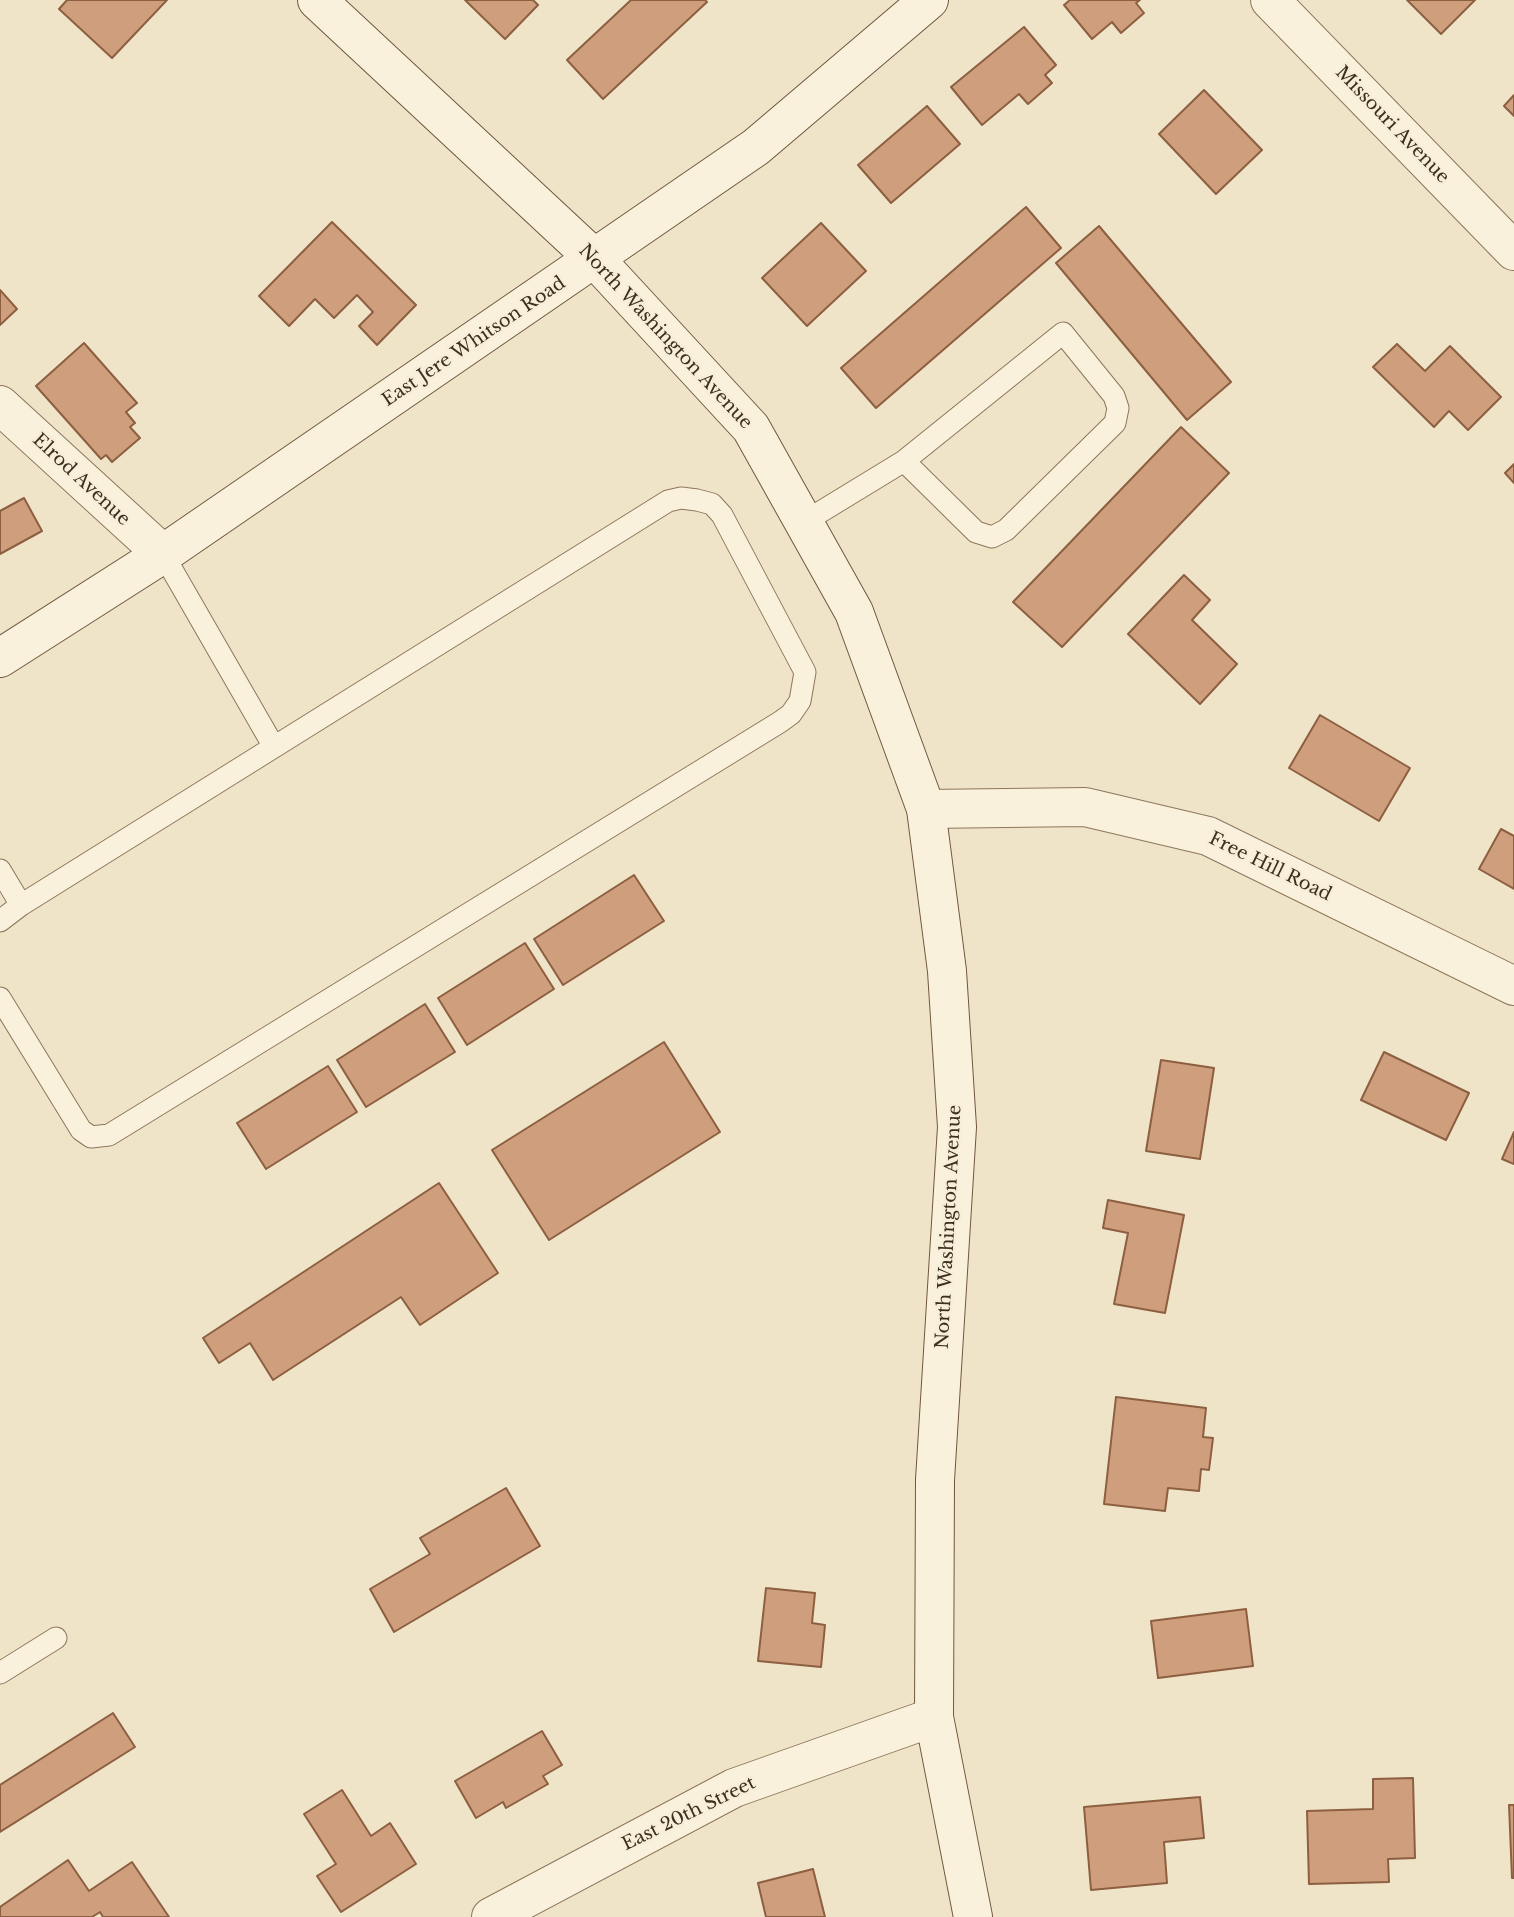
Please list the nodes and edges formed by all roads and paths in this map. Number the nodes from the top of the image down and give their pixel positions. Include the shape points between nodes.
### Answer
1 (317, 0) edge
2 (929, 0) edge
3 (1270, 0) edge
4 (1514, 251) edge
5 (595, 259) junction
6 (0, 405) edge
7 (904, 461) junction
8 (804, 522) junction
9 (163, 554) junction
10 (0, 658) edge
11 (274, 747) junction
12 (926, 809) junction
13 (0, 870) edge
14 (21, 905) junction
15 (0, 921) edge
16 (1514, 986) edge
17 (0, 998) edge
18 (56, 1638) dead end
19 (0, 1673) edge
20 (934, 1717) junction
21 (491, 1917) edge
22 (973, 1917) edge

1 - 5 street, North Washington Avenue
2 - 5 street, East Jere Whitson Road via 756,147
3 - 4 street, Missouri Avenue
5 - 8 street, North Washington Avenue via 751,428
5 - 9 street, East Jere Whitson Road
6 - 9 street, Elrod Avenue
7 - 7 lane via 1063,333 1114,396 1118,408 1115,423 1006,530 992,537 976,532
7 - 8 lane
8 - 12 street, North Washington Avenue via 854,612
9 - 10 street, East Jere Whitson Road
9 - 11 lane
11 - 14 lane
11 - 17 lane via 668,501 681,498 712,504 722,515 805,672 800,701 780,722 109,1135 91,1137 81,1130
12 - 16 street, Free Hill Road via 1085,807 1208,836
12 - 20 street, North Washington Avenue via 947,971 957,1127 935,1480
13 - 14 lane
14 - 15 lane
18 - 19 lane
20 - 21 street, East 20th Street via 734,1788
20 - 22 street, North Washington Avenue

